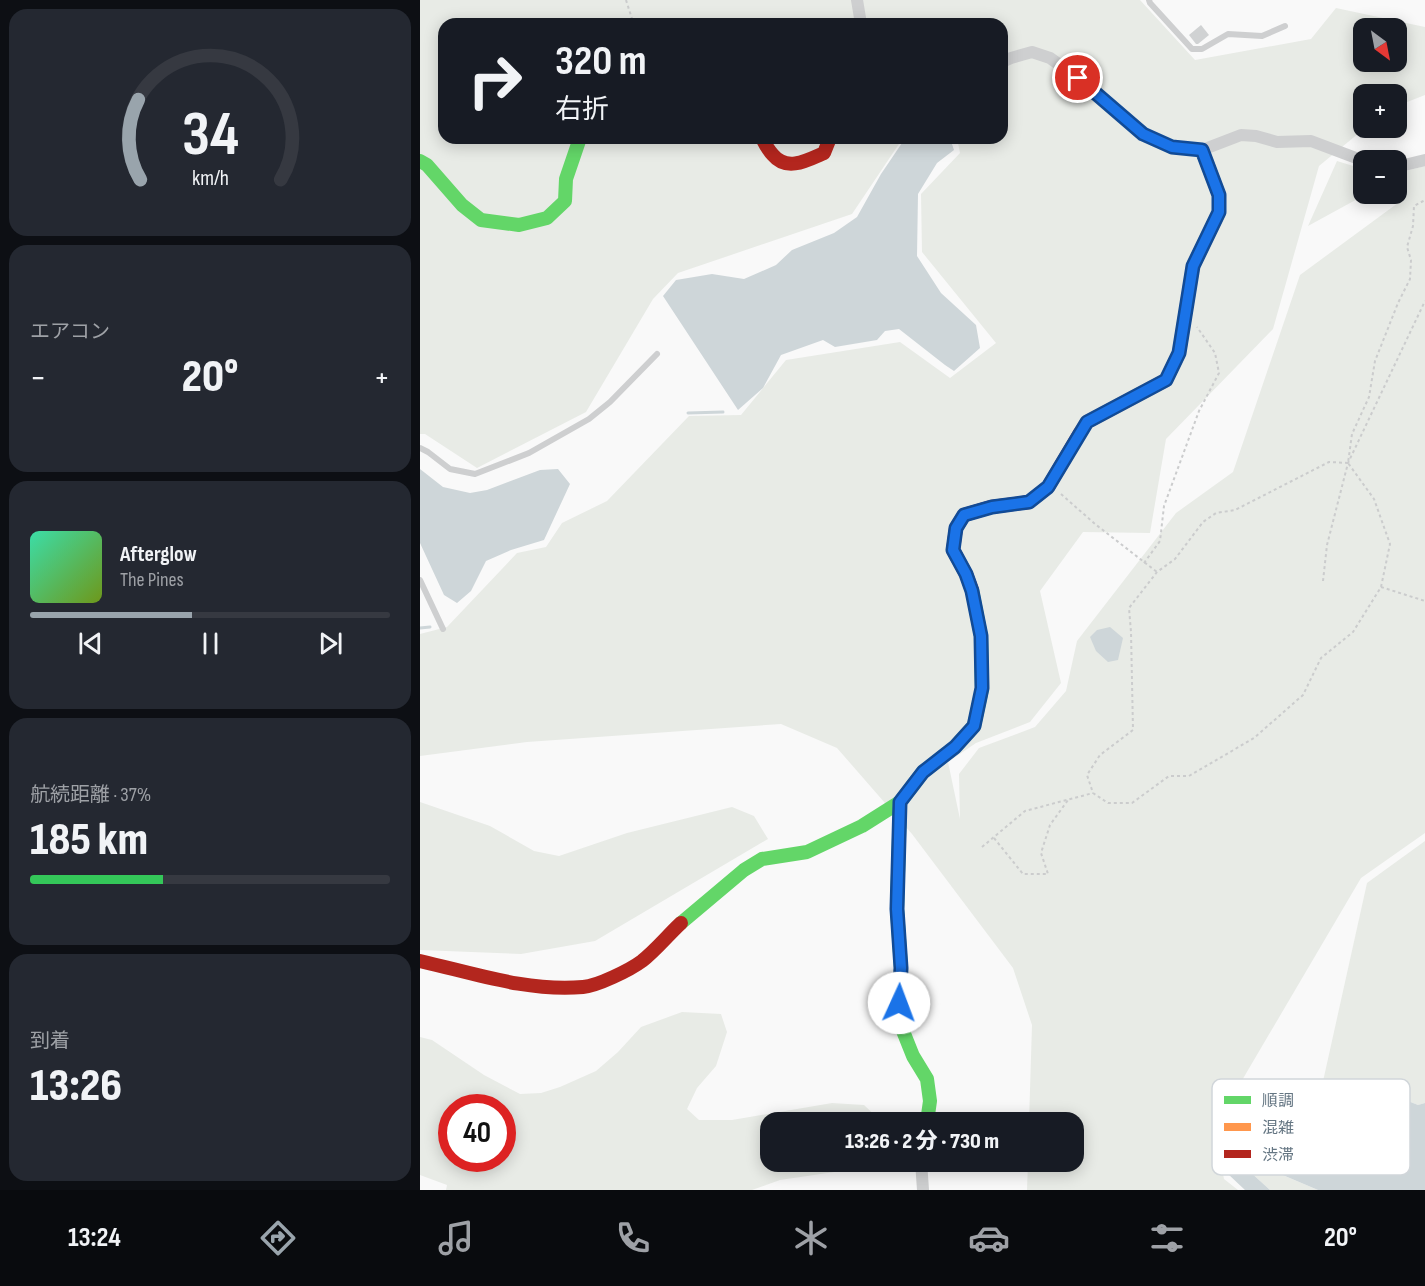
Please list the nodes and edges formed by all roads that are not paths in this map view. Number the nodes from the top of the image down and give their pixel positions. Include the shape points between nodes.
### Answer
1 (857, 0) edge
2 (1149, 0) edge
3 (860, 18) edge
4 (1285, 26) dead end
5 (1008, 59) edge
6 (578, 144) edge
7 (766, 144) edge
8 (828, 144) edge
9 (1202, 150) junction
10 (1353, 157) edge
11 (1425, 160) edge
12 (420, 161) edge
13 (1407, 164) edge
14 (657, 354) dead end
15 (420, 448) edge
16 (420, 580) edge
17 (443, 629) dead end
18 (900, 802) junction
19 (420, 960) edge
20 (928, 1112) edge
21 (922, 1172) edge
22 (923, 1190) edge

1 - 3 street
2 - 4 lane via 1192,49 1202,49 1228,34 1262,36
5 - 9 street via 1032,52 1050,58 1143,134 1172,147
6 - 12 street via 566,179 565,201 547,218 519,225 481,220
7 - 8 street via 775,157 788,164 824,153
9 - 10 street via 1249,135 1277,142 1311,141
9 - 18 street via 1219,195 1219,212 1193,266 1179,353 1166,380 1087,422 1048,487 1029,502 964,515 956,528 953,550 972,591 981,636 982,688 974,726 923,772
11 - 13 street
14 - 15 lane via 589,420 529,453 475,474 450,469
16 - 17 lane
18 - 19 street via 862,826 807,852 762,859 680,924 641,962 585,987 540,987
18 - 20 street via 899,1021 927,1079
21 - 22 street

